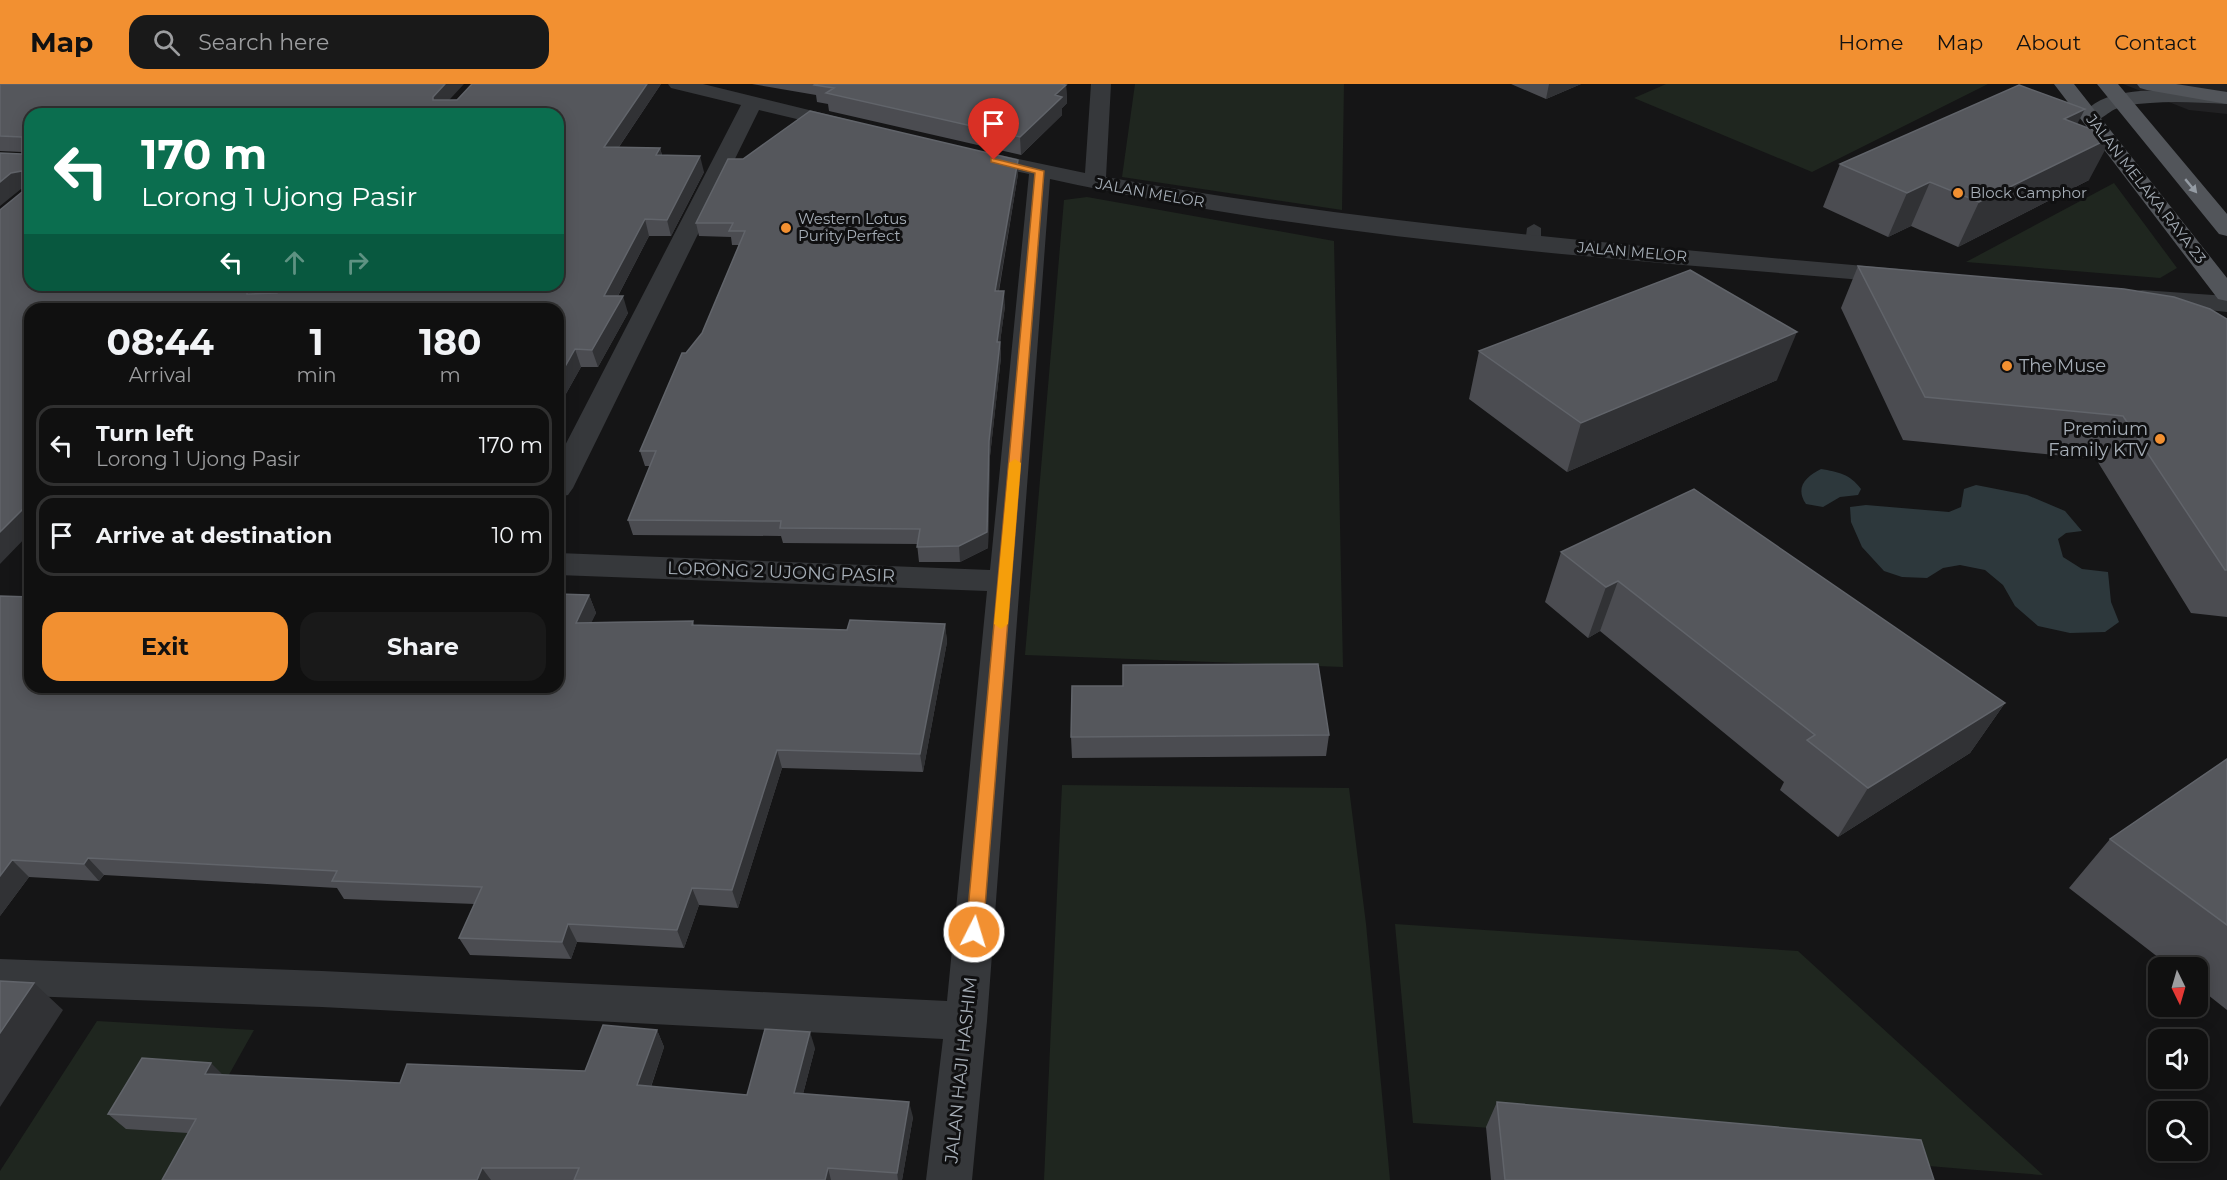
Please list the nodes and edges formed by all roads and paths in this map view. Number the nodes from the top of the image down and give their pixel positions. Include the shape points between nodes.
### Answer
1 (678, 84) edge
2 (1101, 84) edge
3 (2064, 84) edge
4 (2107, 84) edge
5 (2147, 84) edge
6 (2227, 98) edge
7 (753, 102) junction
8 (2122, 102) junction
9 (2091, 117) junction
10 (867, 129) edge
11 (959, 152) edge
12 (1040, 171) junction
13 (1095, 183) junction
14 (2227, 230) edge
15 (1919, 278) edge
16 (2227, 294) edge
17 (2120, 295) edge
18 (2227, 304) edge
19 (564, 476) edge
20 (564, 564) edge
21 (1005, 581) junction
22 (0, 977) edge
23 (966, 1021) junction
24 (949, 1180) edge

1 - 7 street
2 - 13 street
3 - 9 main road, JALAN MELAKA RAYA 23
4 - 8 main road, JALAN MELAKA RAYA 23
5 - 6 main road
6 - 8 main road via 2188,96
7 - 10 street
7 - 19 street
8 - 9 main road via 2101,107
8 -> 14 main road, JALAN MELAKA RAYA 23
9 - 16 main road, JALAN MELAKA RAYA 23
11 - 12 street, JALAN MELOR
12 - 13 street, JALAN MELOR
12 - 21 street, JALAN HAJI HASHIM
13 - 15 street, JALAN MELOR via 1333,222 1534,236
17 - 18 street
20 - 21 street, LORONG 2 UJONG PASIR
21 - 23 street, JALAN HAJI HASHIM
22 - 23 street
23 - 24 street, JALAN HAJI HASHIM

